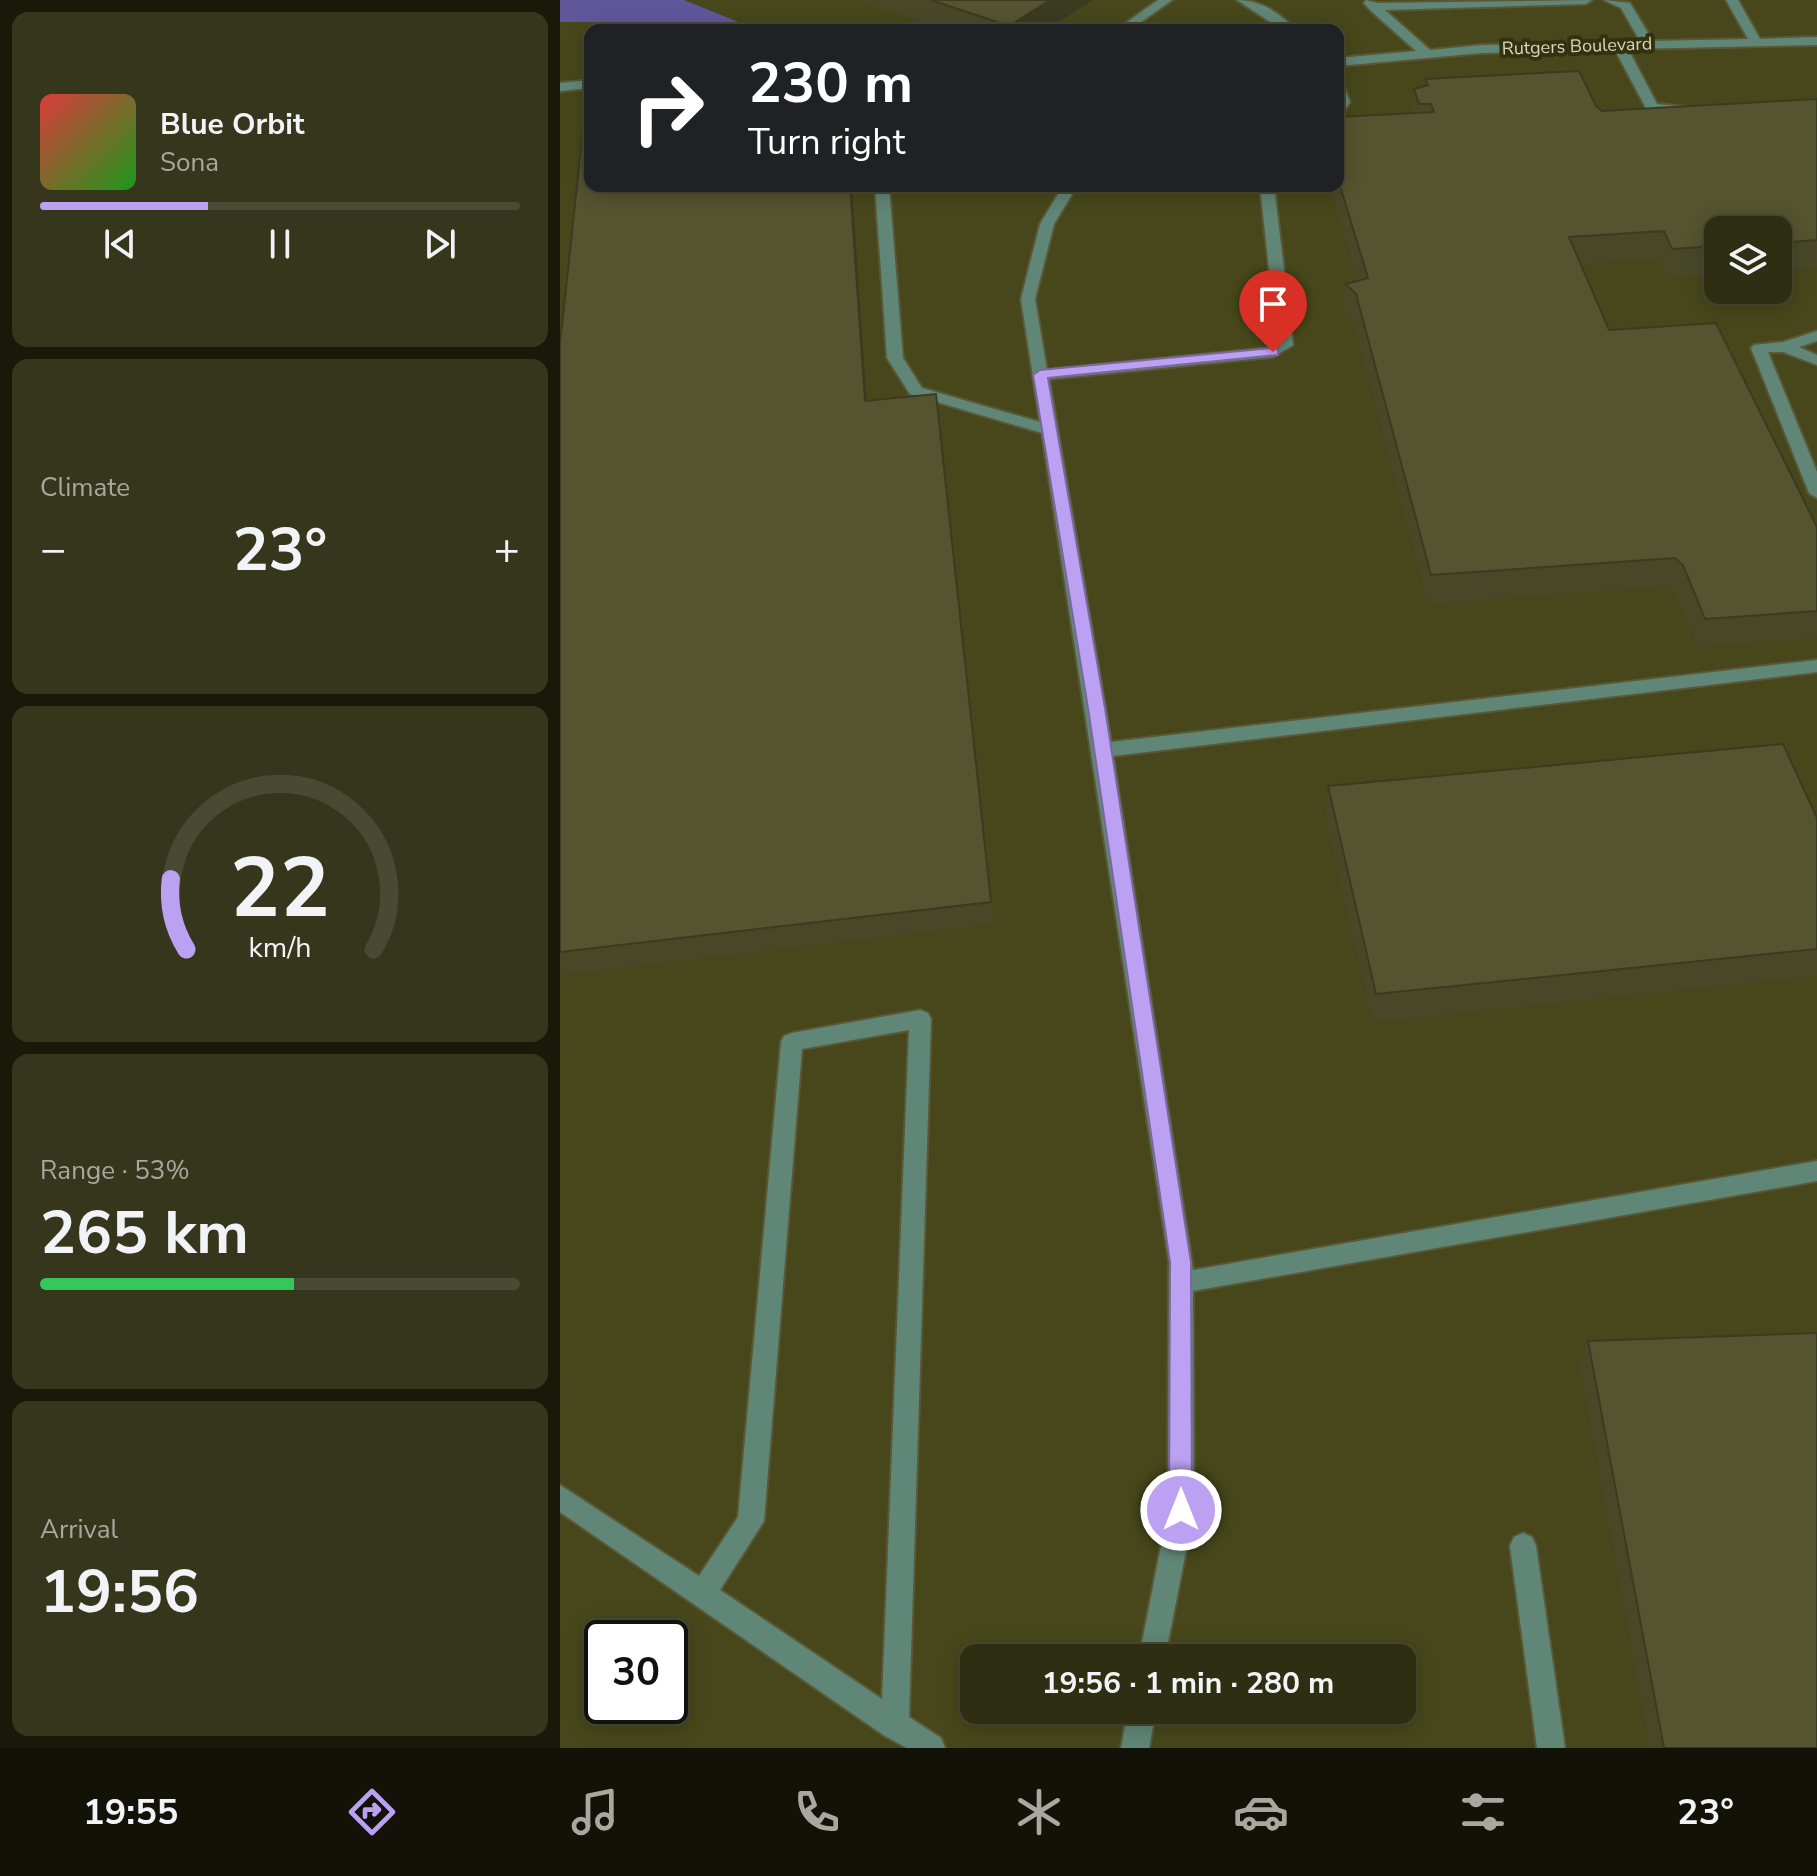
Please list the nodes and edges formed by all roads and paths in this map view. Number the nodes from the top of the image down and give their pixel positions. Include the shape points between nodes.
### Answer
1 (1166, 0) edge
2 (1243, 0) edge
3 (1586, 0) edge
4 (1610, 0) edge
5 (1732, 0) edge
6 (1371, 4) edge
7 (1131, 24) edge
8 (1282, 24) edge
9 (1755, 41) junction
10 (1817, 41) edge
11 (1648, 44) junction
12 (1619, 45) junction
13 (1427, 54) junction
14 (1344, 61) edge
15 (584, 85) edge
16 (560, 87) edge
17 (1694, 109) edge
18 (882, 192) edge
19 (1064, 192) edge
20 (1268, 192) edge
21 (1817, 336) edge
22 (1785, 347) junction
23 (1817, 360) edge
24 (1040, 375) junction
25 (1050, 430) junction
26 (1817, 493) edge
27 (1817, 666) edge
28 (1103, 750) junction
29 (1817, 1171) edge
30 (1180, 1283) junction
31 (560, 1497) edge
32 (1523, 1546) dead end
33 (702, 1594) junction
34 (1155, 1644) edge
35 (1139, 1724) edge
36 (895, 1726) junction
37 (931, 1748) edge
38 (1135, 1748) edge
39 (1551, 1748) edge

1 - 7 street
2 - 8 street
3 - 6 street
4 - 11 street via 1626,6
5 - 9 street
6 - 13 street
9 - 10 street, Rutgers Boulevard
9 - 11 street, Rutgers Boulevard
11 - 12 street, Rutgers Boulevard
12 - 13 street, Rutgers Boulevard
12 - 17 street via 1652,107
13 - 14 street, Rutgers Boulevard
15 - 16 street
18 - 25 street via 895,358 916,391
19 - 24 street via 1039,250 1028,299
20 - 24 street via 1285,345 1273,352
21 - 22 street
22 - 23 street
22 - 26 street via 1759,348
24 - 25 street
25 - 28 street
27 - 28 street
28 - 30 street
29 - 30 street
30 - 34 street via 1181,1510
31 - 33 street
32 - 39 street
33 - 36 street
33 - 36 street via 751,1521 792,1042 920,1019
35 - 38 street
36 - 37 street

